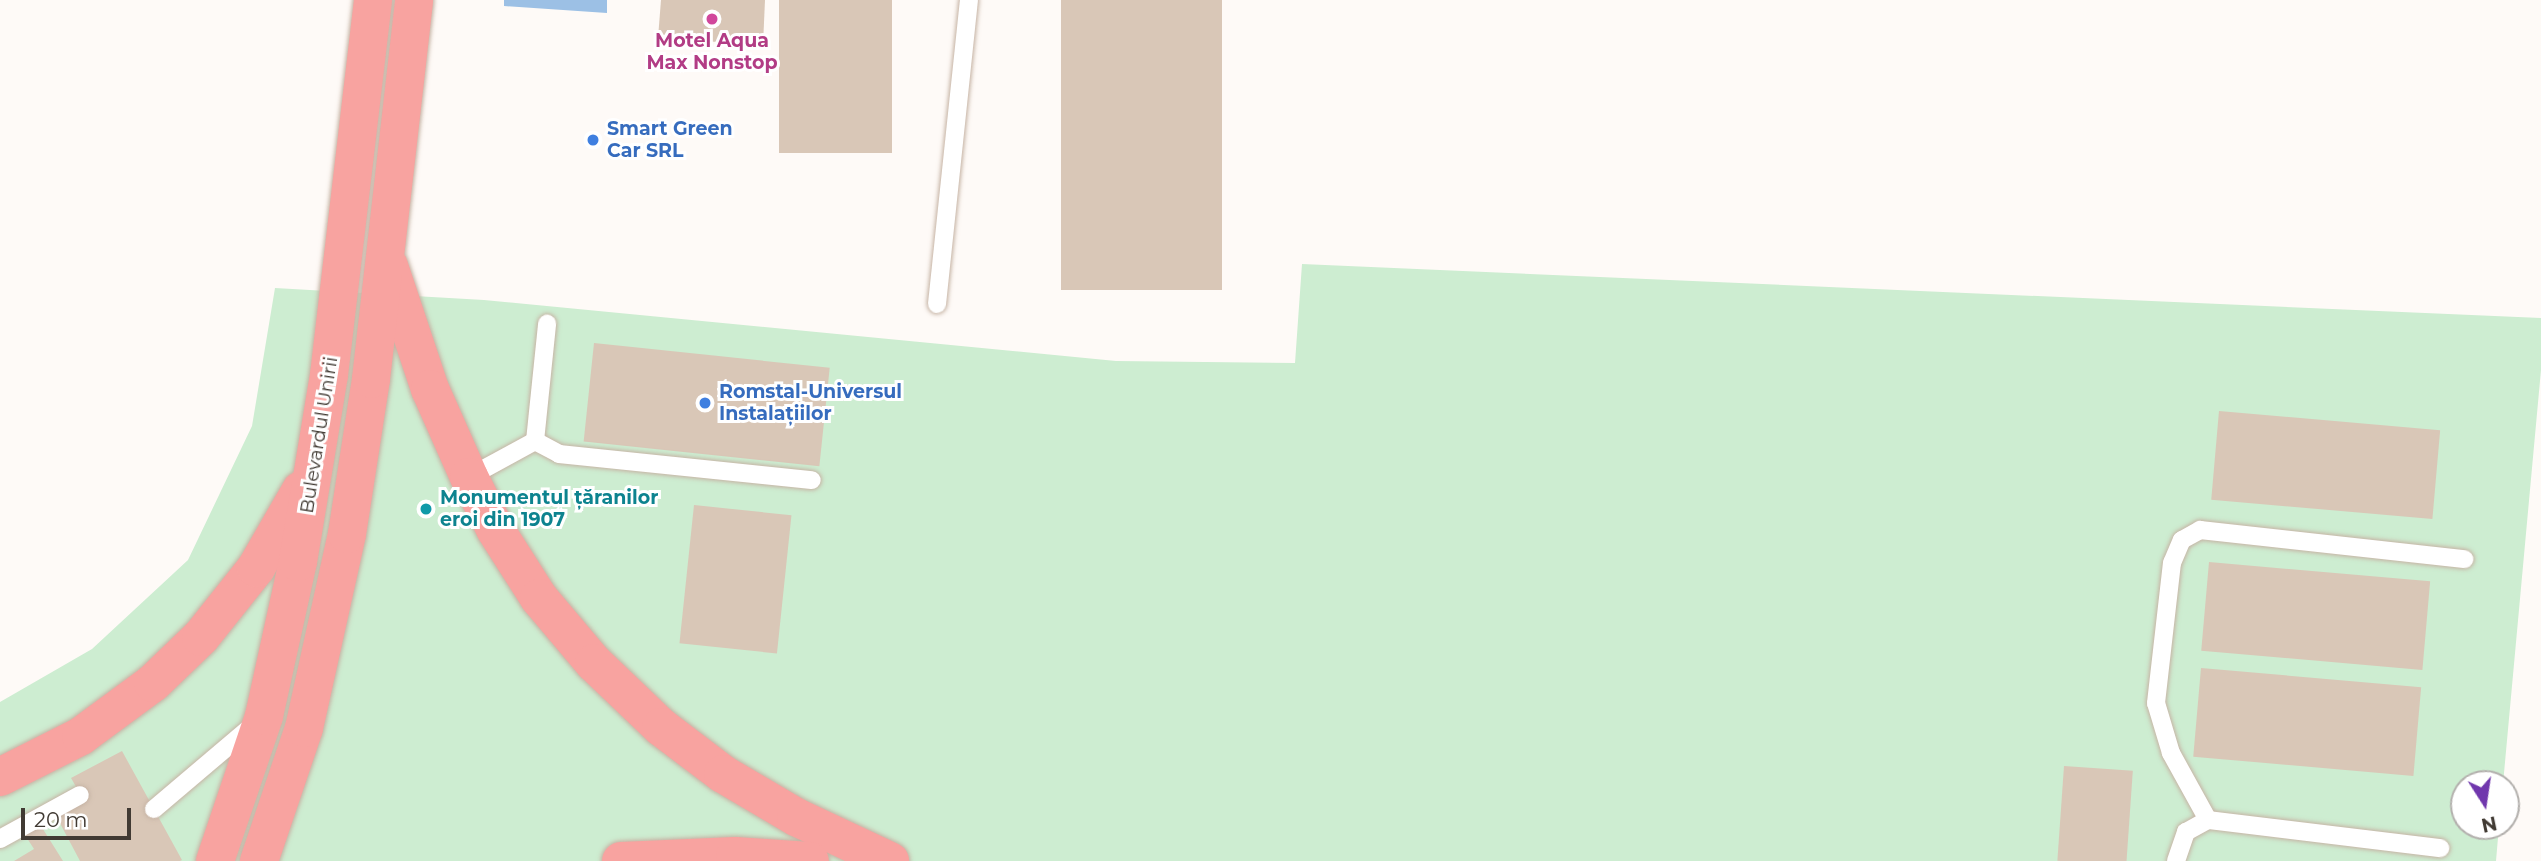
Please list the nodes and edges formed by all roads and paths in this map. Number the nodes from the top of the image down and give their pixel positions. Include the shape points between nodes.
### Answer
1 (373, 0) edge
2 (414, 0) edge
3 (969, 0) edge
4 (386, 257) junction
5 (937, 304) dead end
6 (547, 324) dead end
7 (535, 441) junction
8 (314, 467) junction
9 (469, 477) junction
10 (812, 480) dead end
11 (2464, 559) dead end
12 (264, 716) junction
13 (0, 777) edge
14 (80, 795) dead end
15 (154, 809) dead end
16 (2208, 820) junction
17 (0, 839) edge
18 (2440, 848) dead end
19 (215, 861) edge
20 (259, 861) edge
21 (621, 861) edge
22 (810, 861) edge
23 (890, 861) edge
24 (2176, 861) edge

1 - 8 main road, Bulevardul Unirii
2 - 4 main road
3 - 5 lane
4 - 9 main road via 430,389
4 - 20 main road via 347,534 304,728
6 - 7 lane
7 - 9 lane
7 - 10 lane via 559,454
8 - 12 main road, Bulevardul Unirii
8 - 13 main road via 257,569 201,638 153,683 81,736
9 - 23 main road via 495,529 539,598 594,663 661,727 723,774 786,811
11 - 16 lane via 2200,530 2182,540 2172,563 2156,703 2171,753
12 - 15 lane
12 - 19 main road, Bulevardul Unirii
14 - 17 lane
16 - 18 lane
16 - 24 lane via 2186,832
21 - 22 main road via 735,856

